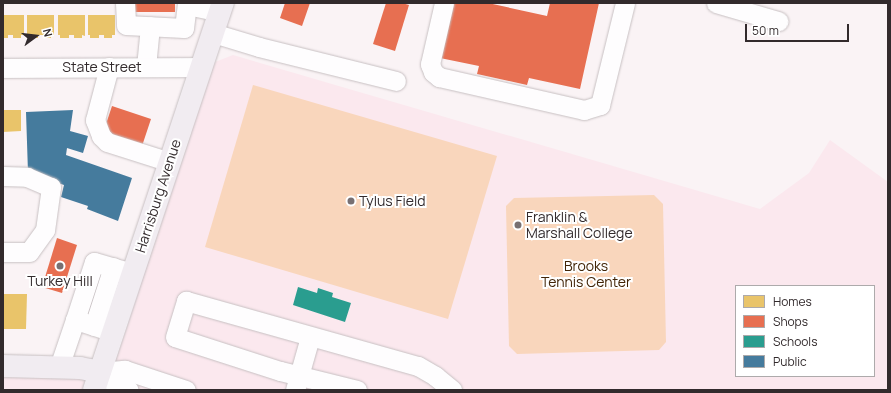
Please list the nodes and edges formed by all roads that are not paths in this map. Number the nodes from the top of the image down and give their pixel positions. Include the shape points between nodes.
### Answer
1 (125, 3) edge
2 (444, 3) edge
3 (625, 3) edge
4 (716, 3) edge
5 (187, 4) edge
6 (222, 7) edge
7 (778, 21) dead end
8 (150, 26) junction
9 (213, 33) junction
10 (109, 67) junction
11 (146, 67) junction
12 (202, 67) junction
13 (3, 68) edge
14 (396, 81) dead end
15 (170, 162) junction
16 (3, 176) edge
17 (3, 252) edge
18 (123, 270) junction
19 (93, 297) junction
20 (75, 320) junction
21 (104, 329) junction
22 (310, 337) junction
23 (3, 366) edge
24 (59, 367) junction
25 (97, 381) edge
26 (297, 383) edge
27 (129, 390) edge
28 (186, 390) edge
29 (357, 390) edge
30 (452, 390) edge

1 - 8 street via 126,25
2 - 3 street via 430,64 433,72 439,77 584,110 600,105
4 - 7 street
5 - 6 street
5 - 8 street via 184,28
6 - 9 main road, Harrisburg Avenue
8 - 11 street
9 - 12 main road, Harrisburg Avenue
9 - 14 street
10 - 11 street, State Street
10 - 13 street, State Street
10 - 15 street via 95,120 101,136 107,142
11 - 12 street, State Street
12 - 15 main road, Harrisburg Avenue
15 - 18 main road, Harrisburg Avenue
16 - 17 street via 27,177 51,188 45,230 29,252
18 - 19 street via 94,262
18 - 21 main road, Harrisburg Avenue
19 - 20 street
19 - 21 street
20 - 21 street
20 - 24 street
21 - 25 main road, Harrisburg Avenue
22 - 26 street
22 - 26 street via 186,301 175,337
22 - 30 street via 418,366
23 - 24 main road
24 - 25 main road via 80,368
25 - 27 street
25 - 28 street via 125,370
26 - 29 street

